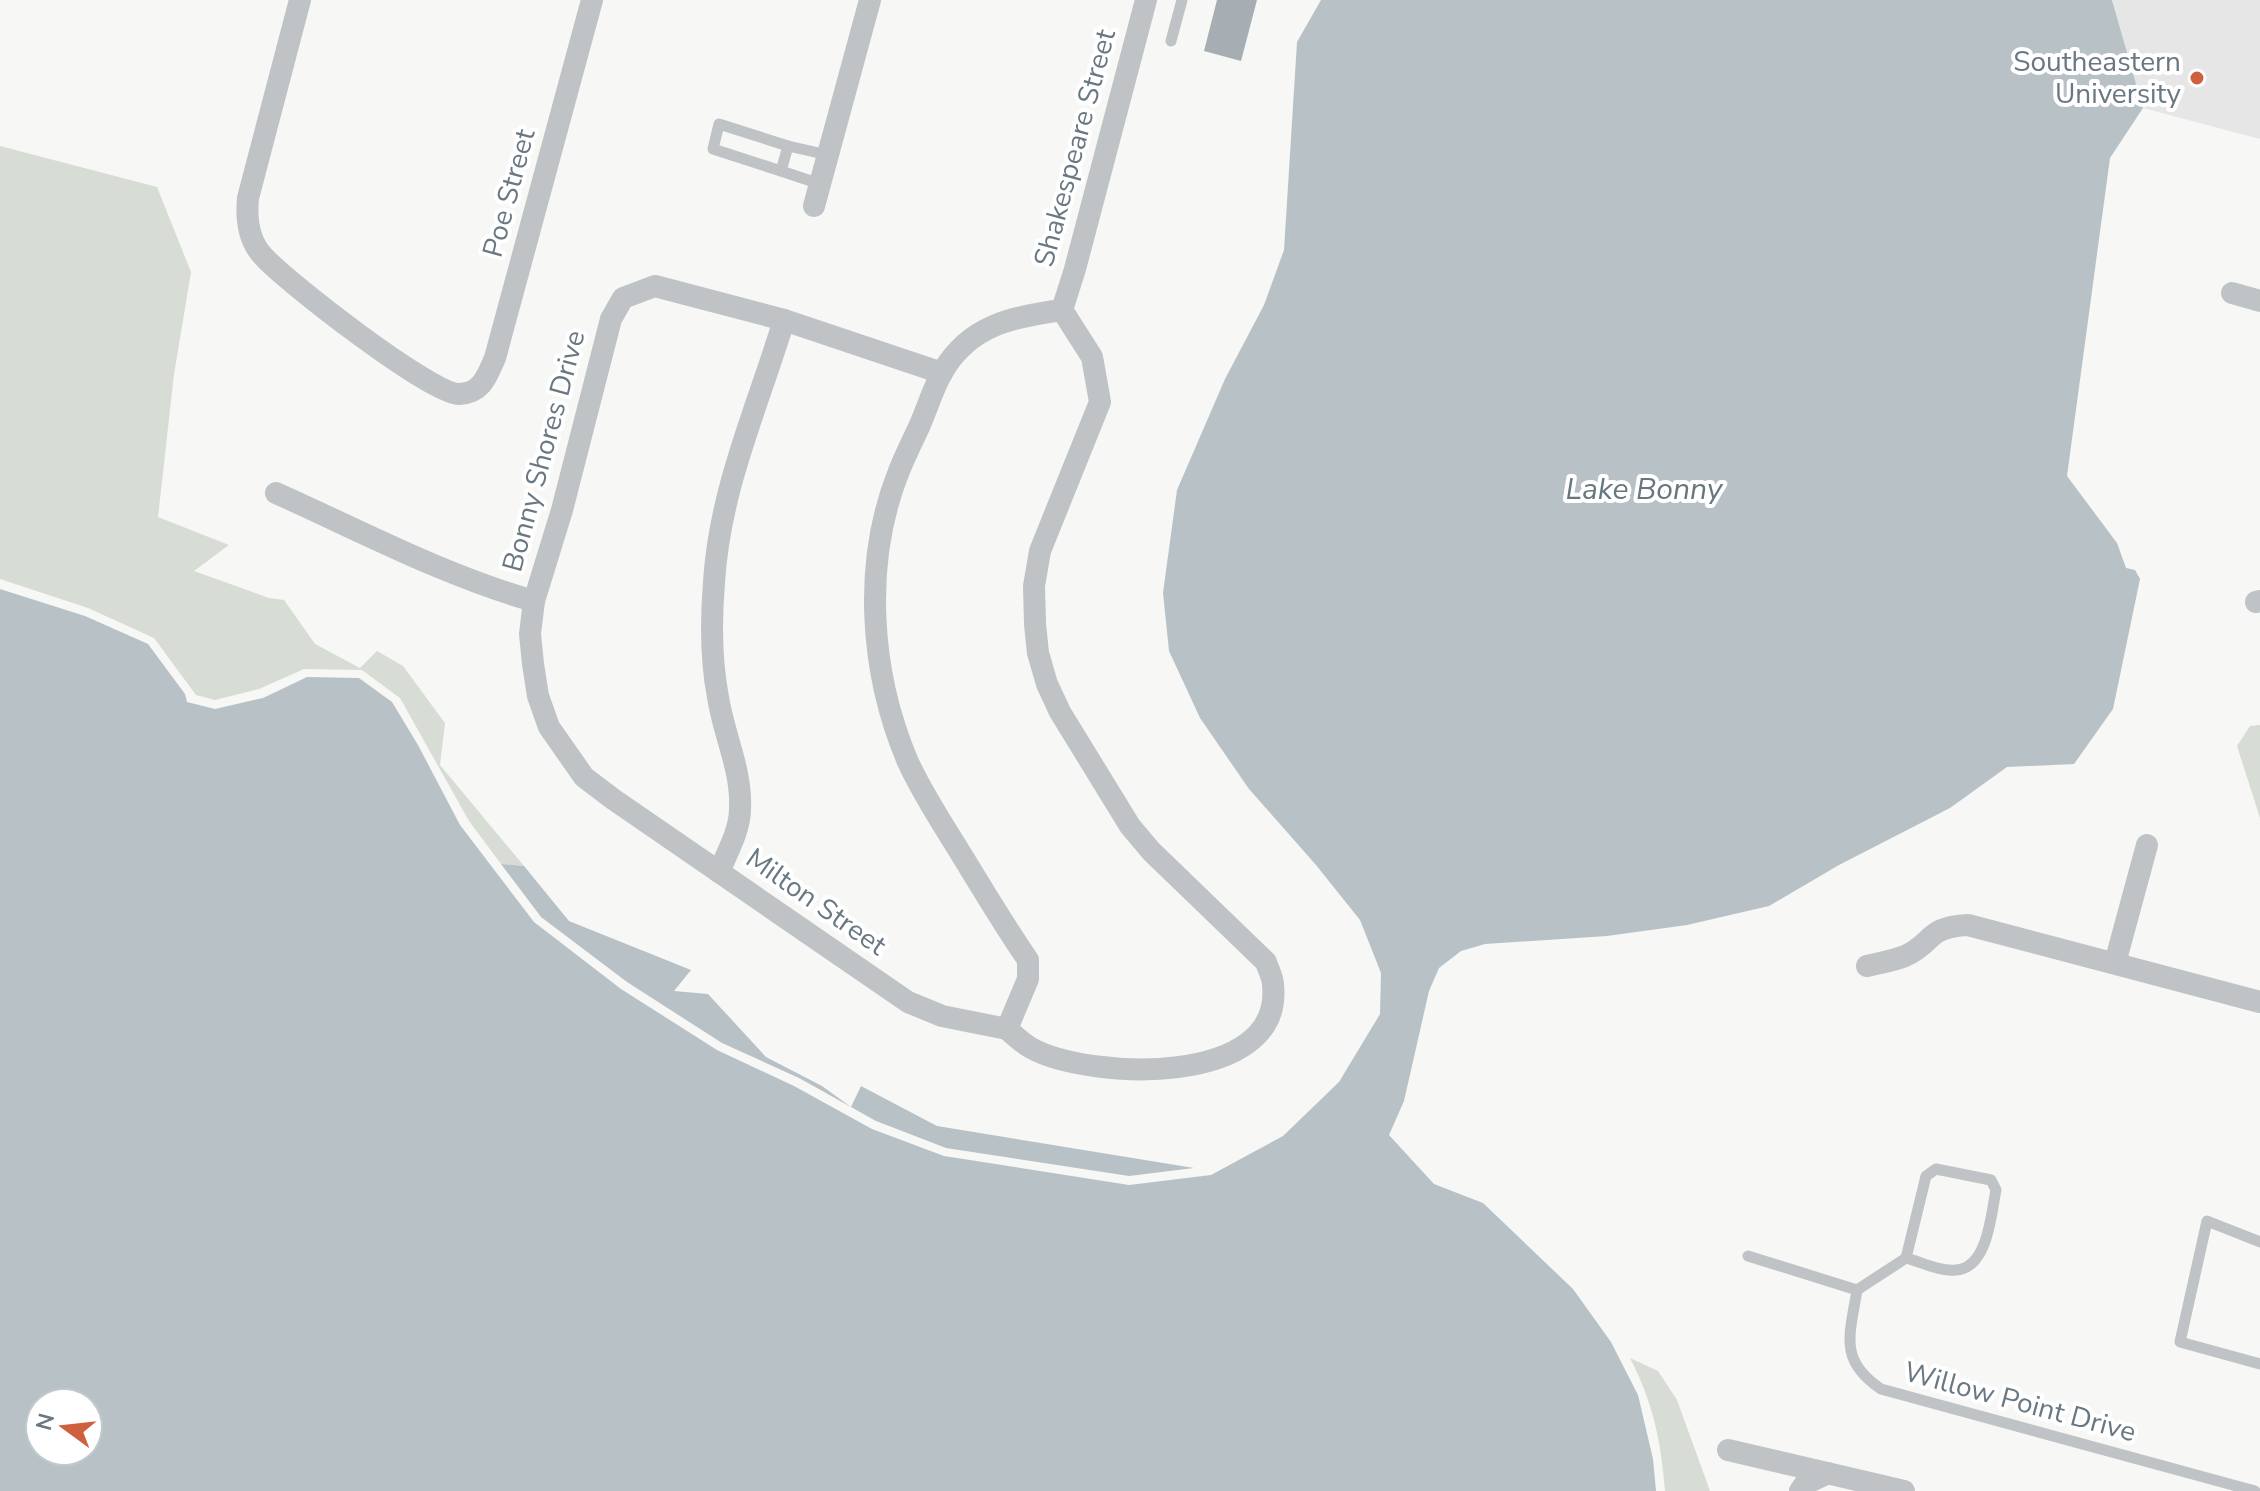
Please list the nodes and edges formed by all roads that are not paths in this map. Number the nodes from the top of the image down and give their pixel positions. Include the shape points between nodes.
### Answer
1 (300, 0) edge
2 (592, 0) edge
3 (870, 0) edge
4 (1146, 0) edge
5 (1182, 0) edge
6 (1171, 41) dead end
7 (788, 146) junction
8 (828, 155) junction
9 (781, 171) junction
10 (820, 184) junction
11 (814, 206) dead end
12 (2232, 293) dead end
13 (2260, 301) edge
14 (1062, 310) junction
15 (784, 320) junction
16 (942, 373) junction
17 (276, 493) dead end
18 (534, 601) junction
19 (2147, 845) dead end
20 (719, 872) junction
21 (2115, 963) junction
22 (1867, 966) dead end
23 (2260, 1002) edge
24 (1007, 1029) junction
25 (2260, 1242) edge
26 (1748, 1256) dead end
27 (1906, 1258) junction
28 (1857, 1290) junction
29 (2260, 1363) edge
30 (1728, 1450) dead end
31 (1828, 1473) junction
32 (1800, 1491) edge
33 (1904, 1491) edge
34 (2255, 1491) edge

1 - 2 street, Poe Street via 248,198 246,218 253,239 262,255 308,295 383,352 456,395 484,384 495,358
3 - 8 street
4 - 14 street, Shakespeare Street
5 - 6 lane
7 - 8 lane
7 - 9 lane
7 - 9 lane via 719,124 713,149
8 - 10 street
9 - 10 lane
10 - 11 street
12 - 13 street
14 - 16 street, Shakespeare Street via 1007,320 981,332 961,345
14 - 24 street, Shakespeare Street via 1092,357 1100,402 1040,551 1035,624 1047,684 1130,826 1266,962 1273,996 1262,1029 1248,1043 1181,1068 1106,1068 1031,1048
15 - 16 street, Bonny Shores Drive
15 - 18 street, Bonny Shores Drive via 655,286 623,298 611,319
15 - 20 street, Milton Street via 735,461 720,522 714,583 716,681 737,762 741,813
16 - 24 street, Shakespeare Street via 887,509 875,609 880,665 894,722 915,774 1028,960 1028,979
17 - 18 street via 496,591
18 - 20 street, Bonny Shores Drive via 530,634 538,696 566,753 584,777
19 - 21 street
20 - 24 street, Milton Street via 908,1002 942,1016
21 - 22 street via 1968,925 1950,925 1907,955
21 - 23 street
25 - 29 lane via 2207,1221 2180,1342
26 - 28 lane
27 - 27 lane via 1954,1271 1967,1268 1984,1249 1996,1190 1991,1180 1936,1169 1926,1176
27 - 28 lane
28 - 34 lane, Willow Point Drive via 1849,1336 1854,1363 1881,1389
30 - 31 street
31 - 32 street
31 - 33 street

